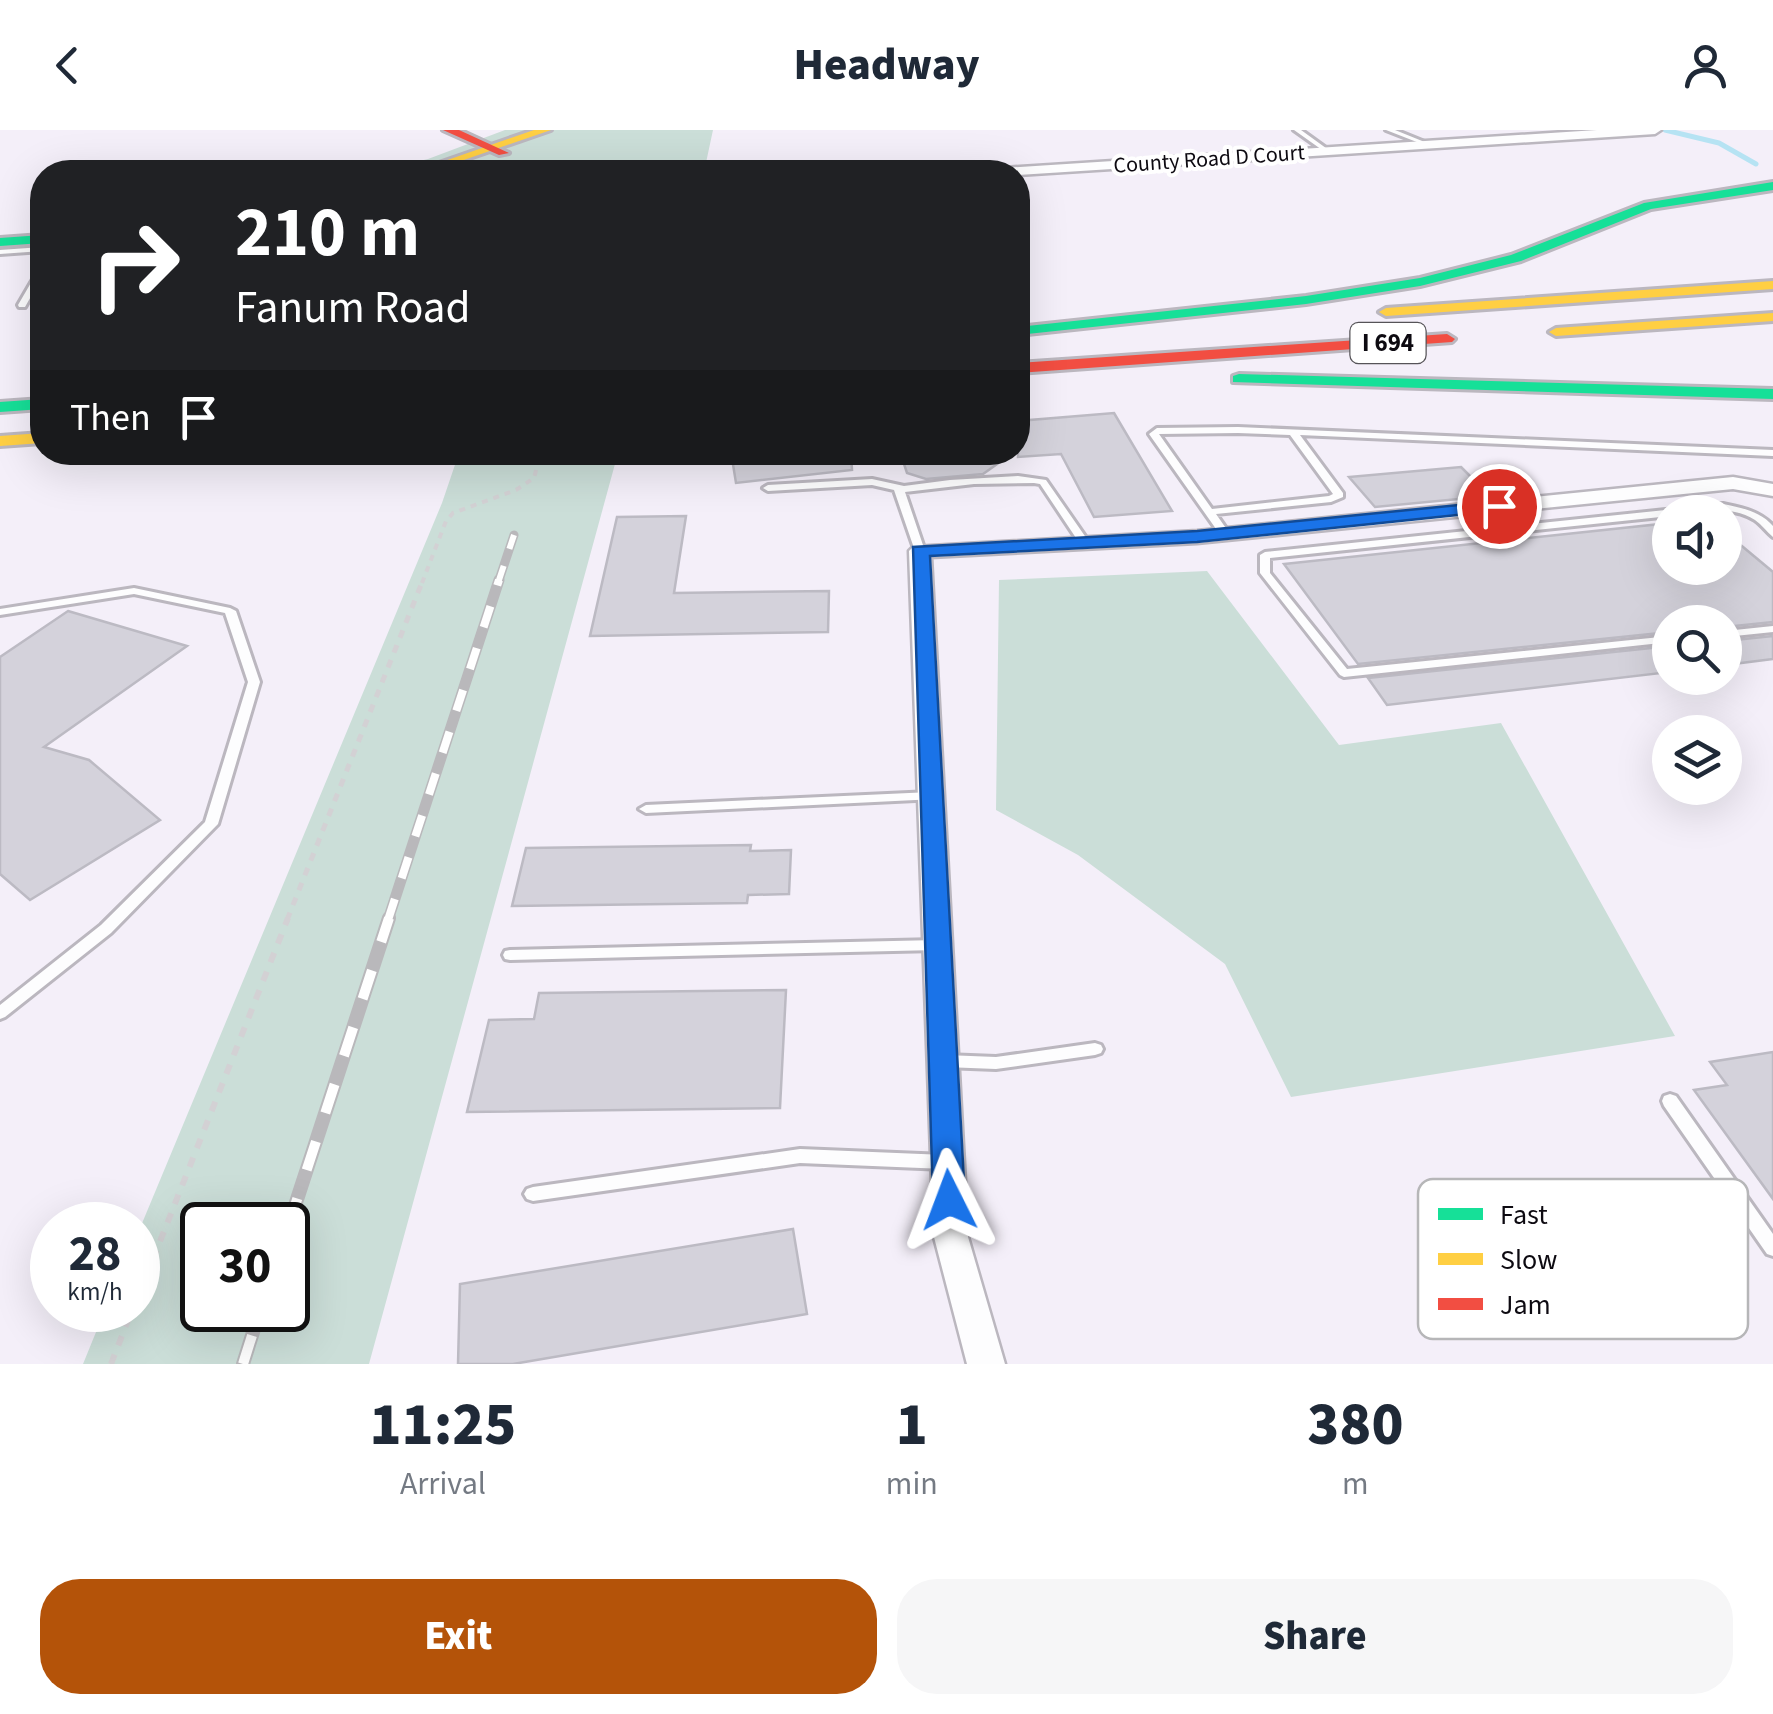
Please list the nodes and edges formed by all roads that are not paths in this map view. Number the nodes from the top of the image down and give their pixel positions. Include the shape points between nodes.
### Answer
1 (449, 130) edge
2 (545, 130) edge
3 (571, 130) edge
4 (1297, 130) edge
5 (1389, 130) edge
6 (1655, 130) edge
7 (1590, 132) edge
8 (1429, 145) junction
9 (1327, 151) junction
10 (502, 152) junction
11 (469, 160) edge
12 (485, 160) edge
13 (1030, 170) edge
14 (1773, 186) edge
15 (1773, 198) edge
16 (1672, 200) junction
17 (0, 232) edge
18 (30, 238) edge
19 (30, 240) edge
20 (0, 242) edge
21 (30, 243) edge
22 (0, 252) edge
23 (1773, 285) edge
24 (30, 291) edge
25 (22, 305) dead end
26 (1766, 318) edge
27 (1030, 332) edge
28 (1030, 333) edge
29 (1532, 334) dead end
30 (1475, 337) dead end
31 (1030, 367) edge
32 (1030, 384) edge
33 (1765, 396) edge
34 (30, 405) edge
35 (0, 408) edge
36 (1294, 434) junction
37 (30, 439) edge
38 (0, 441) edge
39 (1773, 454) edge
40 (768, 488) dead end
41 (903, 489) junction
42 (1773, 490) edge
43 (1209, 512) junction
44 (1225, 534) junction
45 (1773, 534) edge
46 (1084, 542) junction
47 (920, 551) junction
48 (0, 612) edge
49 (1773, 629) edge
50 (1742, 632) edge
51 (1652, 641) edge
52 (931, 796) junction
53 (646, 808) dead end
54 (938, 944) junction
55 (510, 955) dead end
56 (0, 1012) edge
57 (1095, 1050) dead end
58 (943, 1061) junction
59 (1670, 1102) dead end
60 (947, 1162) junction
61 (1724, 1179) edge
62 (534, 1194) dead end
63 (1748, 1213) edge
64 (1773, 1248) edge
65 (986, 1364) edge

1 - 10 main road
2 - 10 main road
3 - 10 main road
4 - 9 lane
5 - 8 lane
6 - 7 street, County Road D Court
7 - 8 street, County Road D Court
8 - 9 street, County Road D Court
9 - 13 street, County Road D Court
10 - 11 main road
10 - 12 main road
14 - 16 main road
15 - 16 main road
16 - 27 main road via 1479,270
17 - 18 main road
19 - 20 main road
21 - 22 lane
23 - 28 main road, I 694
24 - 25 lane
26 - 29 main road
30 - 31 main road, I 694
32 - 33 main road via 1196,378
34 - 35 main road
36 - 39 lane
36 - 43 lane via 1339,495
36 - 43 lane via 1157,431
37 - 38 main road
40 - 41 lane via 872,482
41 - 46 lane via 1037,478
41 - 47 lane via 898,492
42 - 44 street via 1734,483
43 - 44 lane
44 - 46 street
45 - 51 lane via 1767,521 1722,508 1265,555 1266,572 1344,673
46 - 47 street
47 - 52 street
48 - 56 lane via 134,590 230,611 254,682 211,824 106,930
49 - 50 lane
52 - 53 lane
52 - 54 street
54 - 55 lane
54 - 58 street
57 - 58 lane via 996,1063
58 - 60 street
59 - 61 lane
60 - 62 lane via 800,1156
60 - 65 street via 951,1238
63 - 64 lane

